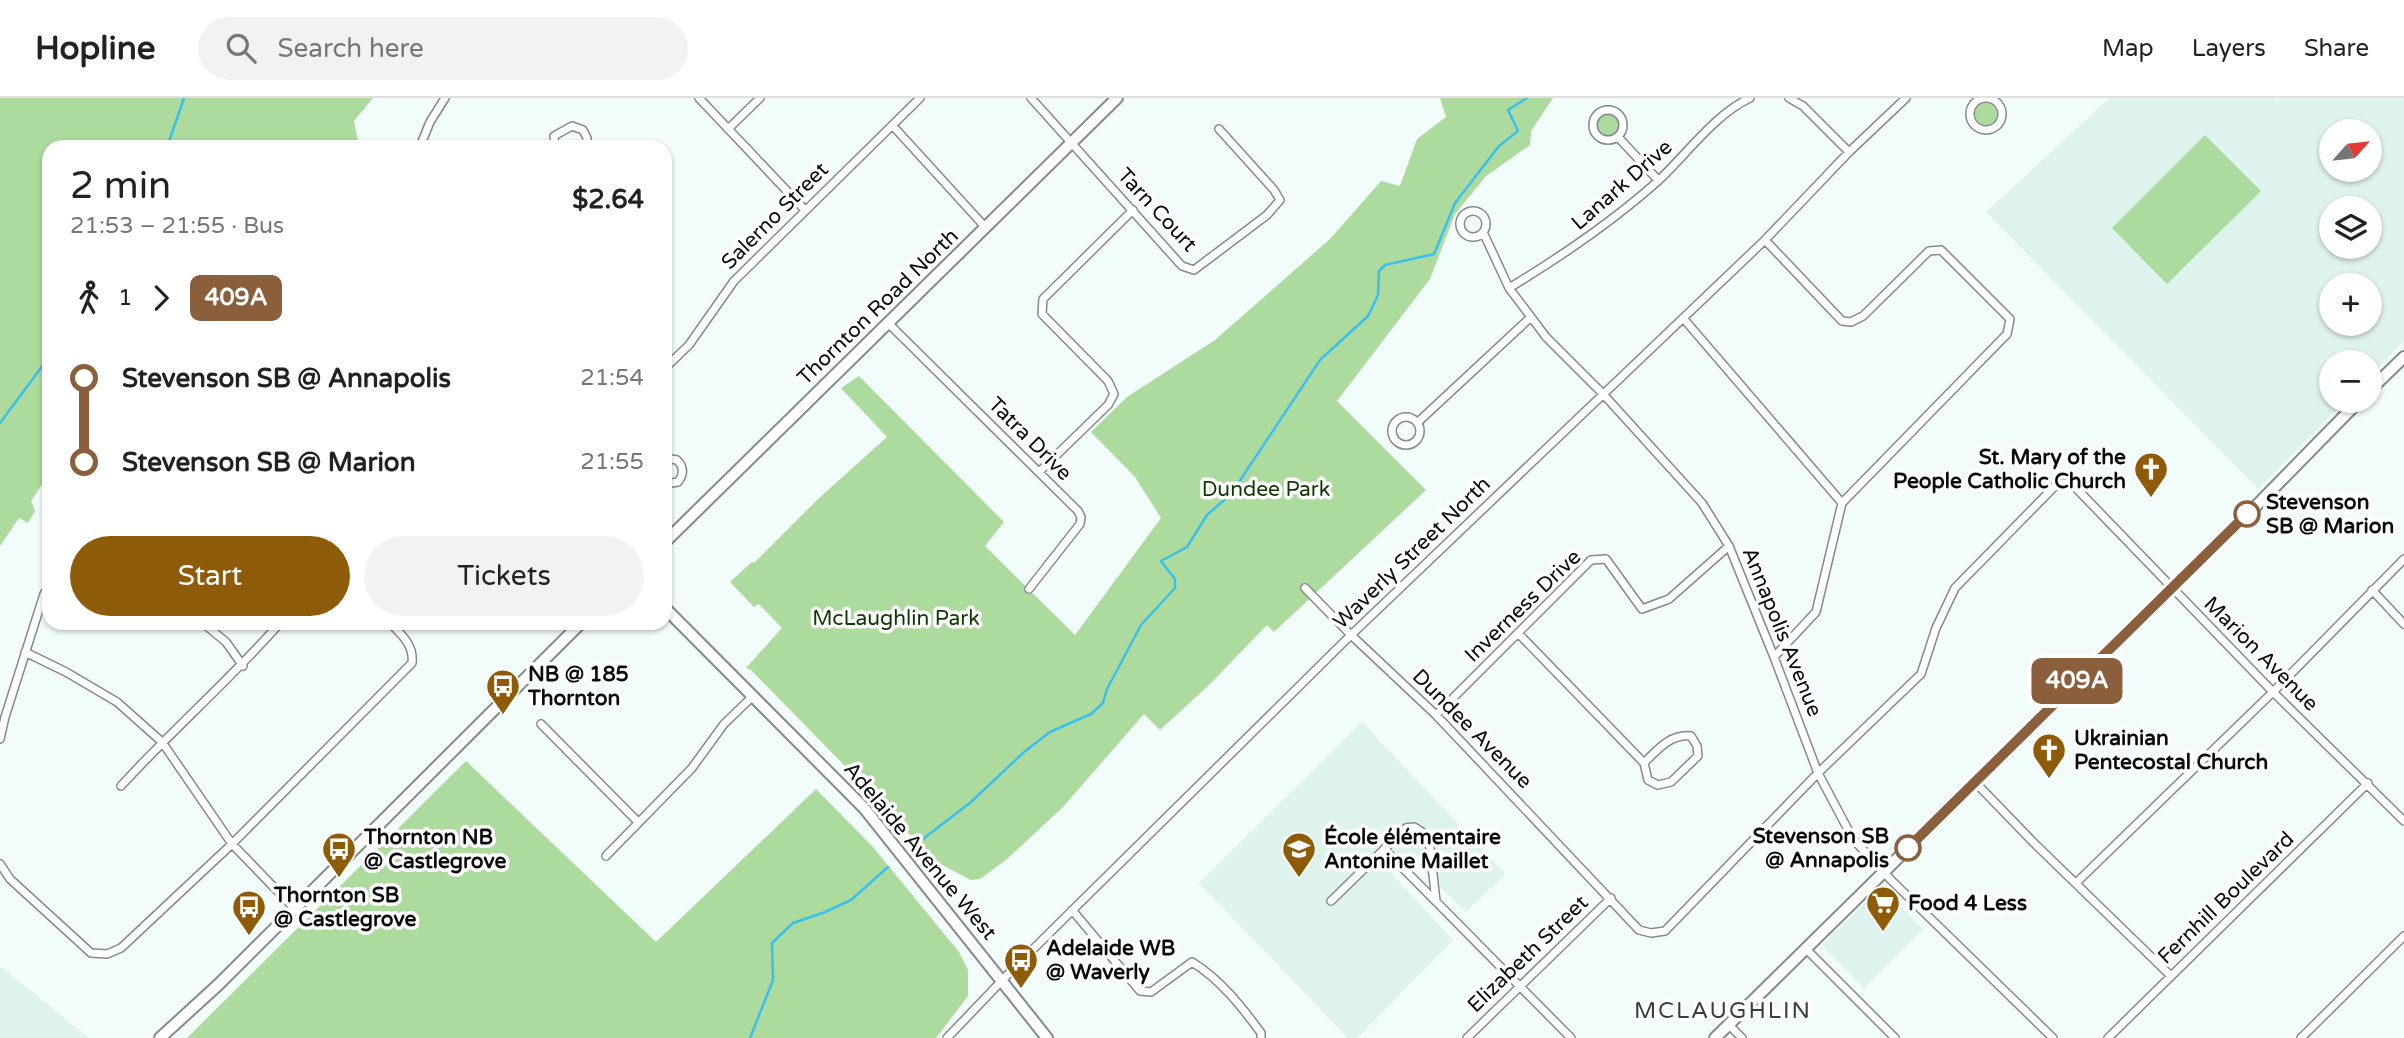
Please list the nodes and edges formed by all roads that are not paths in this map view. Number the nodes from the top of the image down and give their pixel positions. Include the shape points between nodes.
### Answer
1 (445, 98) edge
2 (699, 98) edge
3 (760, 98) edge
4 (920, 98) edge
5 (1031, 98) edge
6 (1117, 98) edge
7 (1750, 98) edge
8 (1788, 98) edge
9 (1906, 98) edge
10 (1972, 101) edge
11 (893, 126) junction
12 (728, 129) junction
13 (1219, 129) dead end
14 (1618, 137) junction
15 (423, 140) edge
16 (554, 140) edge
17 (587, 140) edge
18 (1071, 144) junction
19 (1849, 152) junction
20 (1658, 180) junction
21 (804, 209) junction
22 (1133, 210) junction
23 (986, 228) junction
24 (1483, 232) dead end
25 (1765, 240) junction
26 (1509, 288) junction
27 (1531, 317) junction
28 (1683, 318) junction
29 (889, 324) junction
30 (672, 361) edge
31 (2402, 362) edge
32 (2382, 380) edge
33 (1604, 395) junction
34 (2347, 413) edge
35 (1417, 423) junction
36 (672, 459) edge
37 (1039, 472) junction
38 (672, 483) edge
39 (2063, 483) joint
40 (1842, 503) junction
41 (672, 535) edge
42 (1728, 545) junction
43 (2404, 559) edge
44 (2172, 587) junction
45 (1305, 588) dead end
46 (1030, 589) dead end
47 (2372, 590) junction
48 (42, 600) edge
49 (672, 615) edge
50 (2404, 624) edge
51 (211, 630) edge
52 (274, 630) edge
53 (397, 630) edge
54 (574, 630) edge
55 (1518, 633) junction
56 (1351, 635) junction
57 (25, 652) junction
58 (1774, 656) junction
59 (243, 666) junction
60 (2273, 692) junction
61 (752, 696) junction
62 (1436, 715) junction
63 (541, 724) dead end
64 (0, 739) edge
65 (162, 742) junction
66 (1644, 762) junction
67 (1818, 773) junction
68 (1975, 782) junction
69 (2368, 783) junction
70 (121, 786) dead end
71 (2404, 821) edge
72 (638, 822) junction
73 (232, 844) junction
74 (1384, 849) junction
75 (606, 856) dead end
76 (0, 864) edge
77 (1883, 872) junction
78 (2077, 882) junction
79 (1611, 898) junction
80 (1331, 901) dead end
81 (1436, 902) junction
82 (294, 908) junction
83 (1072, 910) junction
84 (2404, 936) edge
85 (1806, 949) junction
86 (2171, 976) junction
87 (1001, 981) junction
88 (1521, 986) junction
89 (1729, 1025) junction
90 (160, 1038) edge
91 (947, 1038) edge
92 (1047, 1038) edge
93 (1261, 1038) edge
94 (1467, 1038) edge
95 (1571, 1038) edge
96 (1716, 1038) edge
97 (1742, 1038) edge
98 (1895, 1038) edge
99 (2053, 1038) edge
100 (2108, 1038) edge
101 (2301, 1038) edge

1 - 15 street
2 - 12 street
3 - 12 street
4 - 11 street, Salerno Street
5 - 18 street, Tarn Court
6 - 18 main road, Thornton Road North
7 - 20 street, Lanark Drive via 1730,109
8 - 19 street via 1803,106
9 - 19 street, Waverly Street North
10 - 10 street via 1973,124 1982,130 1997,126 2001,117 1997,103
11 - 21 street, Salerno Street
11 - 23 street
12 - 21 street
13 - 22 street, Tarn Court via 1280,200 1267,215 1194,270 1182,266
14 - 14 street via 1604,140 1595,135 1592,125 1600,112 1615,111 1622,119
14 - 20 street
16 - 17 street via 572,126 583,130
18 - 22 street, Tarn Court
18 - 23 main road, Thornton Road North
19 - 25 street, Waverly Street North
20 - 26 street, Lanark Drive via 1604,227
21 - 30 street, Salerno Street via 734,281
22 - 37 street via 1043,299 1042,314 1108,381 1114,394
23 - 29 main road, Thornton Road North
24 - 26 street, Annapolis Avenue
25 - 28 street, Waverly Street North
25 - 40 street via 1842,321 1863,316 1929,251 1941,250 2010,319 2007,334
26 - 27 street, Annapolis Avenue
27 - 33 street, Annapolis Avenue
27 - 35 street
28 - 33 street, Waverly Street North
28 - 40 street
29 - 37 street, Tatra Drive
29 - 41 main road, Thornton Road North
31 - 32 main road
33 - 42 street, Annapolis Avenue via 1702,503
33 - 56 street, Waverly Street North
34 - 44 main road
35 - 35 street via 1420,434 1414,443 1403,445 1394,440 1392,429 1397,420 1408,417
36 - 38 street via 683,473
37 - 46 street, Tatra Drive via 1078,511 1081,520
39 - 44 street, Marion Avenue via 2074,486
39 - 67 street, Elizabeth Street via 1955,588 1921,674
40 - 58 street via 1816,612
42 - 55 street, Inverness Drive via 1669,599 1642,609 1606,559 1591,560
42 - 58 street, Annapolis Avenue
43 - 47 street
44 - 60 street, Marion Avenue
44 - 68 main road
45 - 56 street, Dundee Avenue
47 - 50 street
47 - 60 street
48 - 57 street
49 - 61 main road, Adelaide Avenue West
51 - 59 street
52 - 59 street
53 - 73 street via 409,643 412,663
54 - 82 main road
55 - 62 street, Inverness Drive
55 - 66 street
56 - 62 street, Dundee Avenue
56 - 83 street, Waverly Street North
57 - 64 street
57 - 65 street via 117,702
58 - 67 street, Annapolis Avenue
59 - 65 street
60 - 69 street, Marion Avenue
60 - 78 street
61 - 72 street via 724,724 692,768
61 - 87 main road, Adelaide Avenue West via 864,808
62 - 79 street, Dundee Avenue
63 - 72 street
65 - 70 street
65 - 73 street
66 - 66 street via 1648,780 1658,785 1671,782 1698,756 1697,746 1691,736 1680,735
67 - 77 street, Annapolis Avenue via 1853,839
67 - 79 street, Elizabeth Street via 1665,931 1639,930
68 - 77 main road
68 - 78 street
69 - 71 street, Marion Avenue
69 - 86 street, Fernhill Boulevard
72 - 75 street
73 - 76 street via 121,948 107,954 91,953 10,879
73 - 82 street
74 - 80 street
74 - 81 street
74 - 81 street via 1406,828 1425,834
77 - 85 main road
77 - 99 street, Annapolis Avenue
78 - 86 street
79 - 88 street, Elizabeth Street
81 - 88 street
82 - 90 main road
83 - 87 street, Waverly Street North
83 - 93 street via 1140,992 1151,992 1192,962 1244,1009
84 - 101 street
85 - 89 main road
85 - 98 street
86 - 100 street, Fernhill Boulevard
87 - 91 street, Waverly Street North
87 - 92 main road, Adelaide Avenue West
88 - 94 street, Elizabeth Street
88 - 95 street
89 - 96 main road
89 - 97 street

